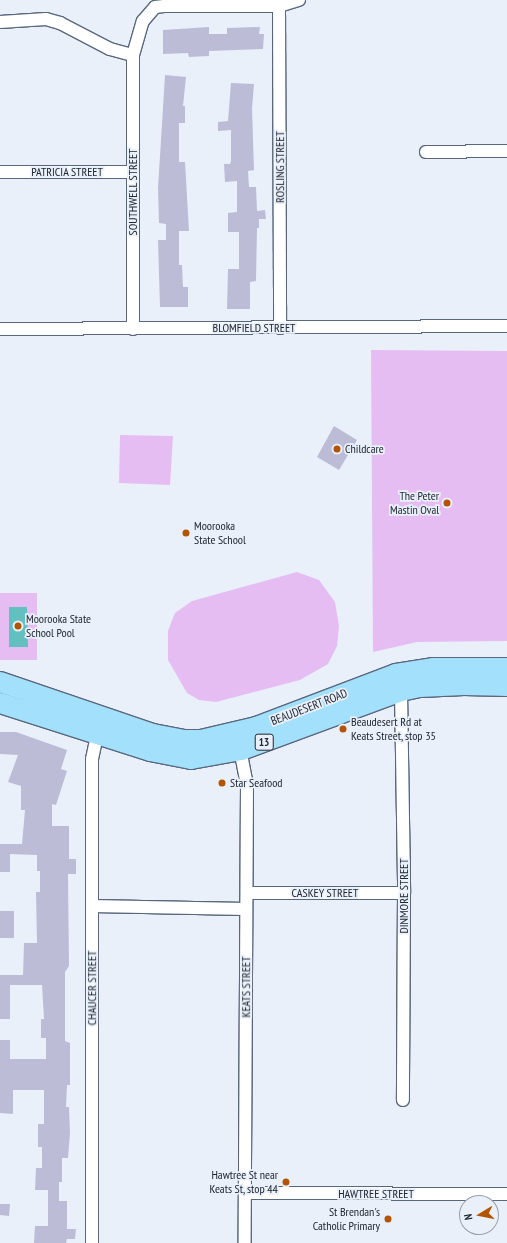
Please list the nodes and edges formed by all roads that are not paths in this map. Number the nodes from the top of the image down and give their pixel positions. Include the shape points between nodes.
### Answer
1 (299, 0) edge
2 (206, 2) edge
3 (279, 6) junction
4 (0, 22) edge
5 (133, 55) junction
6 (507, 151) edge
7 (426, 152) dead end
8 (0, 172) edge
9 (133, 172) junction
10 (507, 326) edge
11 (280, 328) junction
12 (0, 329) edge
13 (133, 329) junction
14 (507, 668) edge
15 (0, 682) edge
16 (507, 686) edge
17 (401, 691) junction
18 (0, 703) edge
19 (97, 735) junction
20 (239, 742) junction
21 (246, 893) junction
22 (404, 894) junction
23 (92, 906) junction
24 (246, 909) junction
25 (402, 1100) dead end
26 (245, 1194) junction
27 (507, 1194) edge
28 (92, 1243) edge
29 (245, 1243) edge

1 - 3 street, SOUTHWELL STREET
2 - 3 street, SOUTHWELL STREET
2 - 5 street, SOUTHWELL STREET via 155,7 143,21
3 - 11 street, ROSLING STREET
4 - 5 street via 46,19 60,23 110,49
5 - 9 street, SOUTHWELL STREET
6 - 7 street
8 - 9 street, PATRICIA STREET
9 - 13 street, SOUTHWELL STREET
10 - 11 street, BLOMFIELD STREET
11 - 13 street, BLOMFIELD STREET
12 - 13 street, BLOMFIELD STREET
14 - 20 highway, BEAUDESERT ROAD / 13 via 433,668 396,674
15 - 20 highway, BEAUDESERT ROAD / 13 via 168,738
16 - 17 highway, BEAUDESERT ROAD / 13 via 420,687
17 - 20 highway, BEAUDESERT ROAD / 13
17 - 22 street, DINMORE STREET
18 - 19 highway, BEAUDESERT ROAD / 13
19 - 20 highway, BEAUDESERT ROAD / 13 via 171,757 191,759
19 - 23 street, CHAUCER STREET via 92,759
20 - 21 street, KEATS STREET via 246,785
21 - 22 street, CASKEY STREET
21 - 24 street, KEATS STREET
22 - 25 street, DINMORE STREET
23 - 24 street
23 - 28 street, CHAUCER STREET
24 - 26 street, KEATS STREET
26 - 27 street, HAWTREE STREET
26 - 29 street, KEATS STREET

